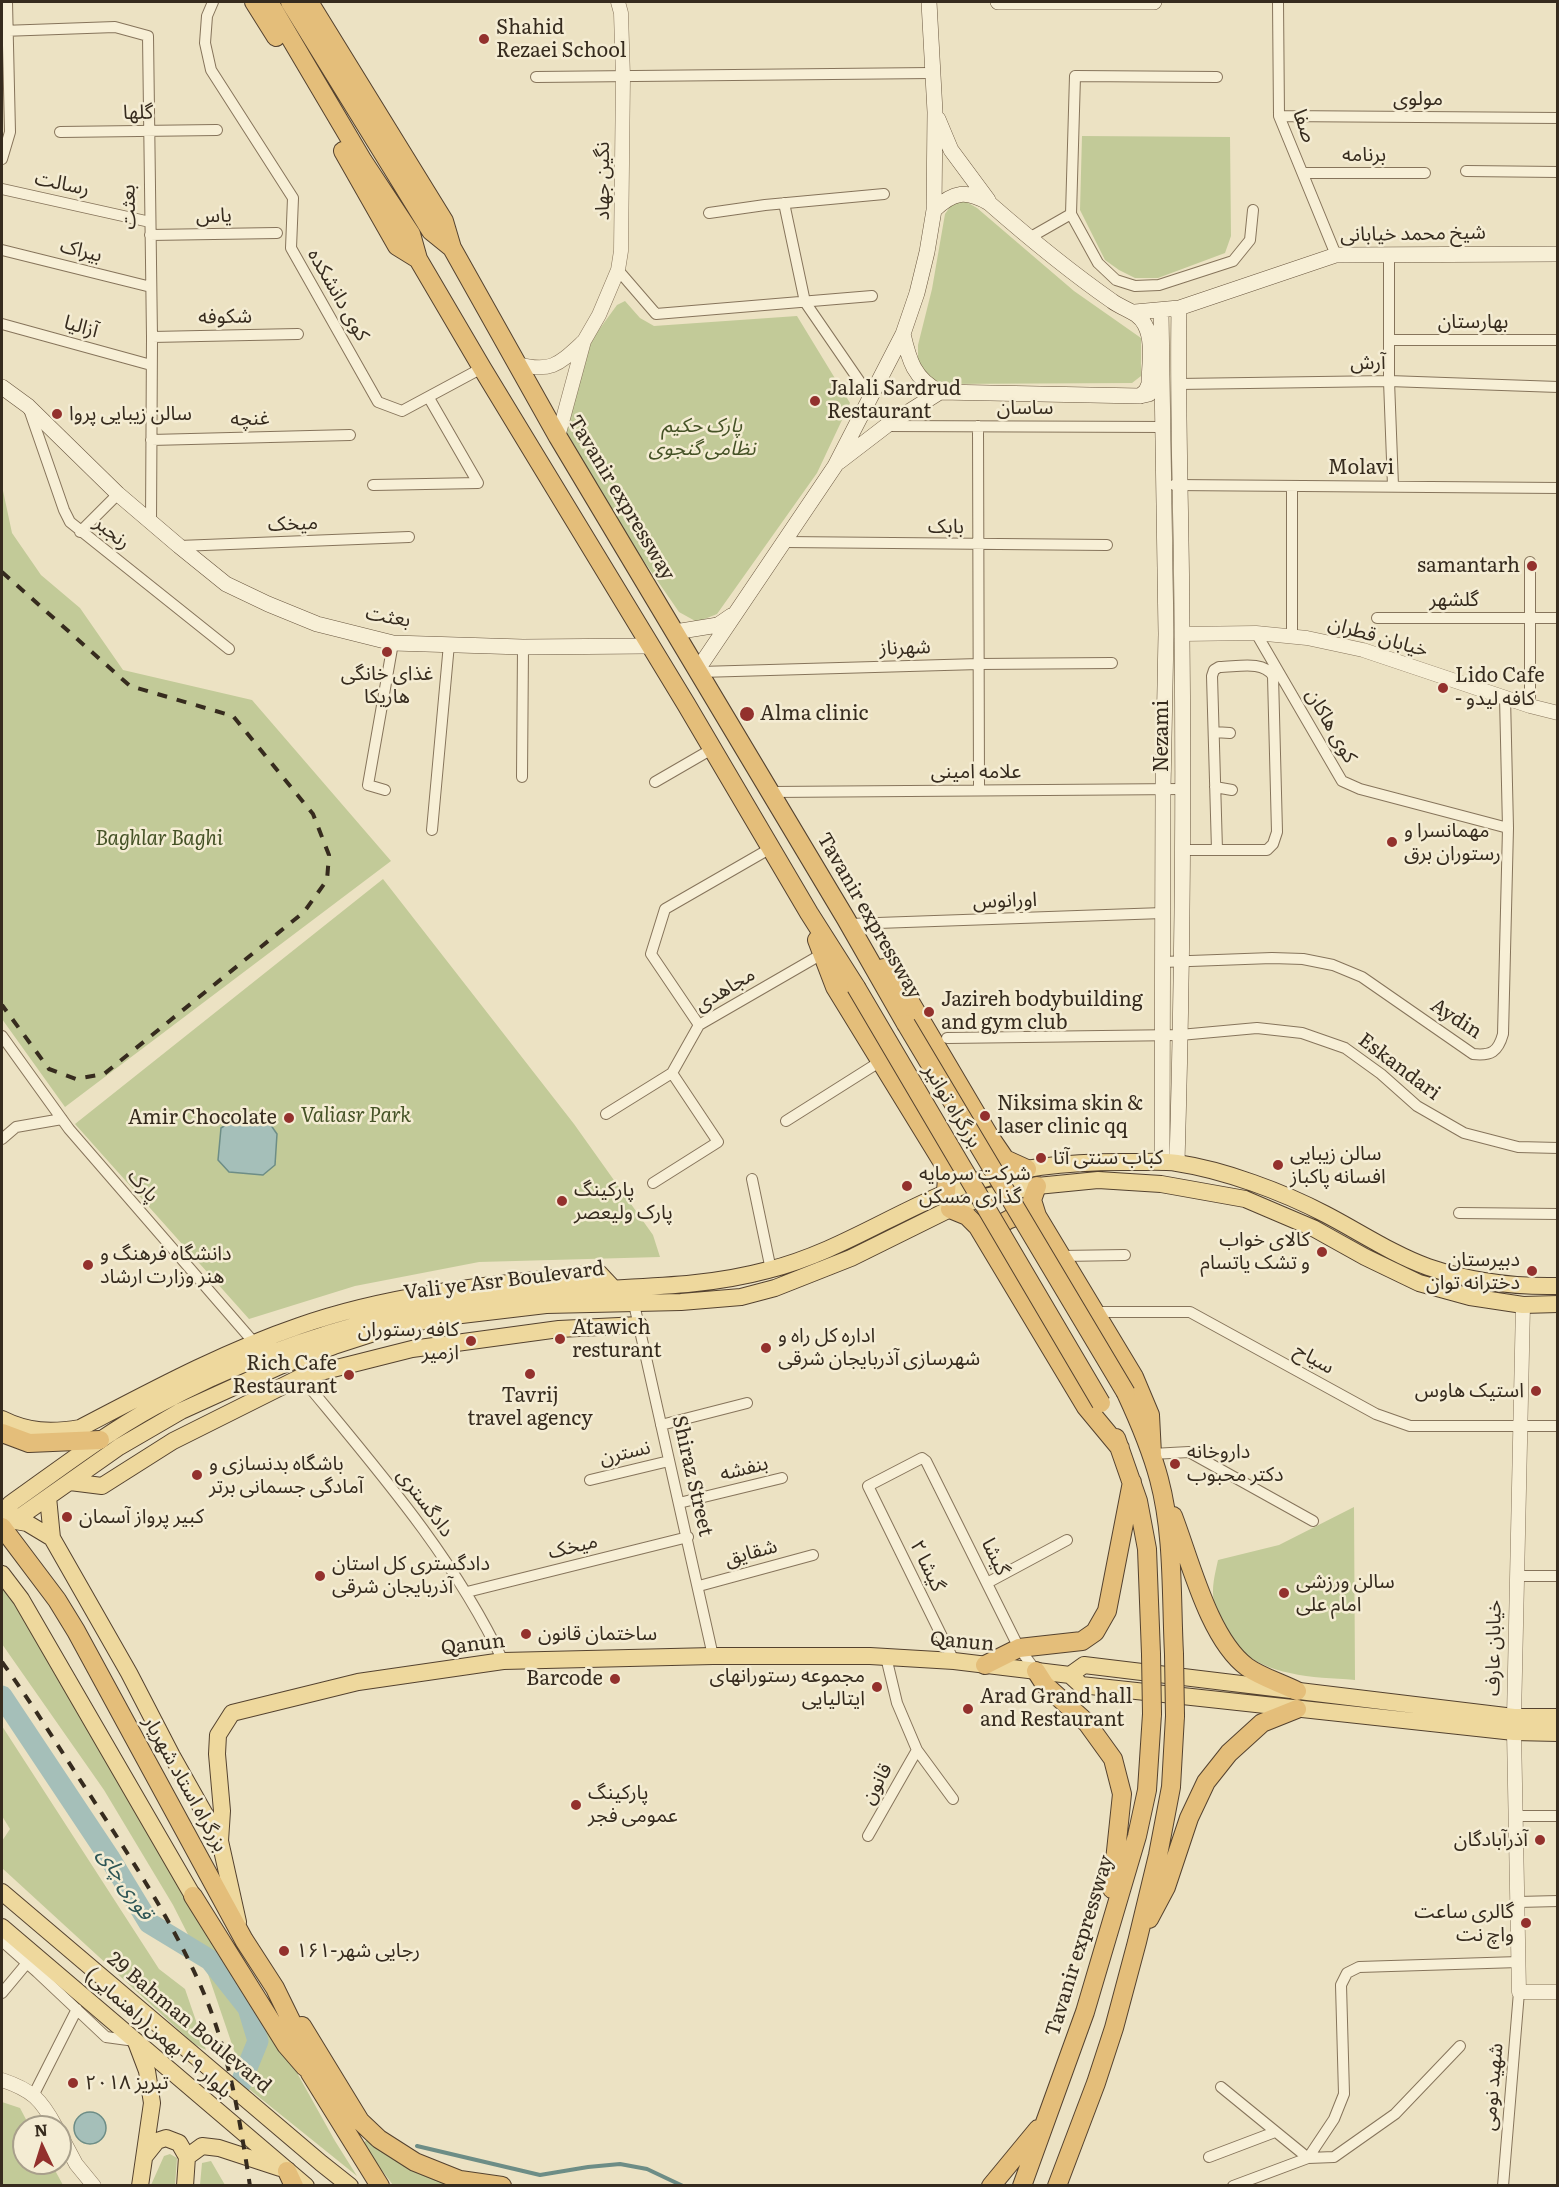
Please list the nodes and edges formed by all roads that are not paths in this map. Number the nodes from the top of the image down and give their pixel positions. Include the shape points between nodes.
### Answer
1 (8, 2) edge
2 (213, 2) edge
3 (254, 2) edge
4 (269, 2) edge
5 (290, 2) edge
6 (309, 2) edge
7 (928, 2) edge
8 (998, 2) edge
9 (1095, 2) edge
10 (1154, 2) edge
11 (1278, 2) edge
12 (621, 5) edge
13 (5, 31) edge
14 (931, 73) junction
15 (536, 77) dead end
16 (1217, 77) dead end
17 (623, 78) junction
18 (935, 112) junction
19 (1279, 116) junction
20 (1557, 118) edge
21 (149, 130) junction
22 (217, 130) dead end
23 (60, 132) dead end
24 (6, 133) edge
25 (2, 159) edge
26 (1466, 171) dead end
27 (1557, 172) edge
28 (1303, 173) junction
29 (1425, 173) dead end
30 (2, 189) edge
31 (884, 194) dead end
32 (784, 203) junction
33 (990, 203) junction
34 (934, 210) junction
35 (1253, 210) dead end
36 (709, 213) dead end
37 (1071, 214) junction
38 (150, 222) junction
39 (277, 233) dead end
40 (150, 235) junction
41 (1029, 237) junction
42 (453, 248) junction
43 (2, 250) edge
44 (1389, 254) junction
45 (1557, 254) edge
46 (1336, 255) junction
47 (418, 259) junction
48 (618, 270) junction
49 (151, 287) junction
50 (872, 296) dead end
51 (805, 302) junction
52 (1179, 308) junction
53 (1161, 311) junction
54 (1134, 312) junction
55 (2, 324) edge
56 (298, 334) dead end
57 (903, 334) junction
58 (152, 337) junction
59 (1389, 340) junction
60 (1557, 340) edge
61 (584, 341) junction
62 (517, 364) junction
63 (151, 365) junction
64 (482, 368) junction
65 (1389, 381) junction
66 (1178, 384) junction
67 (2, 387) edge
68 (1557, 387) edge
69 (1162, 390) junction
70 (940, 392) junction
71 (1140, 396) junction
72 (429, 398) junction
73 (871, 398) junction
74 (28, 406) junction
75 (886, 426) junction
76 (978, 426) junction
77 (1164, 427) junction
78 (350, 435) dead end
79 (558, 437) junction
80 (151, 440) junction
81 (835, 466) junction
82 (373, 485) dead end
83 (1164, 485) junction
84 (1180, 485) junction
85 (1292, 486) junction
86 (1393, 486) junction
87 (1557, 488) edge
88 (118, 494) junction
89 (151, 522) junction
90 (80, 532) junction
91 (409, 537) dead end
92 (785, 542) junction
93 (978, 545) junction
94 (1107, 545) dead end
95 (179, 546) junction
96 (1530, 562) dead end
97 (733, 614) junction
98 (1377, 618) dead end
99 (1530, 618) junction
100 (1557, 618) edge
101 (675, 632) junction
102 (1256, 633) junction
103 (1166, 634) junction
104 (1182, 634) junction
105 (1292, 637) junction
106 (393, 643) junction
107 (449, 644) junction
108 (649, 646) junction
109 (523, 647) junction
110 (229, 649) dead end
111 (1112, 663) dead end
112 (979, 664) junction
113 (699, 671) junction
114 (1505, 697) junction
115 (1530, 706) junction
116 (1557, 713) edge
117 (1214, 732) junction
118 (1230, 733) dead end
119 (712, 749) junction
120 (522, 777) dead end
121 (656, 782) dead end
122 (1215, 787) junction
123 (979, 789) junction
124 (1163, 789) junction
125 (1183, 789) junction
126 (385, 790) dead end
127 (1232, 790) dead end
128 (771, 792) junction
129 (1508, 828) junction
130 (432, 830) dead end
131 (771, 848) junction
132 (1182, 850) junction
133 (1217, 850) junction
134 (1181, 900) junction
135 (1163, 907) junction
136 (808, 913) junction
137 (851, 928) junction
138 (822, 954) junction
139 (1181, 961) junction
140 (1163, 962) junction
141 (906, 1024) joint
142 (699, 1025) junction
143 (1164, 1035) junction
144 (1180, 1035) junction
145 (2, 1036) edge
146 (947, 1038) dead end
147 (880, 1061) junction
148 (672, 1073) junction
149 (606, 1114) dead end
150 (62, 1119) junction
151 (786, 1121) dead end
152 (990, 1137) junction
153 (2, 1139) edge
154 (1557, 1148) edge
155 (1170, 1162) junction
156 (943, 1163) junction
157 (1027, 1169) junction
158 (752, 1179) dead end
159 (653, 1183) dead end
160 (1037, 1185) junction
161 (1285, 1196) junction
162 (948, 1201) junction
163 (1279, 1213) junction
164 (1459, 1213) dead end
165 (1557, 1214) edge
166 (1037, 1216) junction
167 (988, 1244) junction
168 (1125, 1255) dead end
169 (1061, 1256) junction
170 (771, 1270) junction
171 (1557, 1286) edge
172 (634, 1304) junction
173 (1557, 1304) edge
174 (1523, 1305) junction
175 (1095, 1312) junction
176 (639, 1325) junction
177 (259, 1349) junction
178 (301, 1377) junction
179 (747, 1402) dead end
180 (2, 1419) edge
181 (662, 1425) junction
182 (1520, 1425) junction
183 (1557, 1426) edge
184 (2, 1433) edge
185 (99, 1440) junction
186 (1120, 1448) junction
187 (1152, 1454) junction
188 (669, 1461) junction
189 (590, 1479) dead end
190 (782, 1479) dead end
191 (1160, 1481) junction
192 (70, 1482) junction
193 (1132, 1482) junction
194 (868, 1486) joint
195 (48, 1497) junction
196 (680, 1503) junction
197 (2, 1519) edge
198 (1313, 1521) dead end
199 (2, 1527) edge
200 (688, 1537) junction
201 (52, 1538) junction
202 (1068, 1540) dead end
203 (813, 1555) dead end
204 (2, 1574) edge
205 (1517, 1576) junction
206 (1557, 1576) edge
207 (987, 1583) junction
208 (699, 1586) junction
209 (467, 1592) junction
210 (1019, 1648) junction
211 (713, 1656) junction
212 (886, 1657) junction
213 (503, 1661) junction
214 (954, 1661) junction
215 (985, 1665) junction
216 (1036, 1671) junction
217 (1070, 1675) junction
218 (1297, 1691) junction
219 (1297, 1710) junction
220 (1557, 1717) edge
221 (1514, 1724) junction
222 (1557, 1732) edge
223 (916, 1750) junction
224 (953, 1799) dead end
225 (1516, 1816) junction
226 (1557, 1816) edge
227 (868, 1836) dead end
228 (219, 1841) junction
229 (2, 1892) edge
230 (194, 1896) joint
231 (1557, 1901) edge
232 (1518, 1902) junction
233 (2, 1927) edge
234 (1109, 1927) junction
235 (241, 1934) junction
236 (2, 1941) edge
237 (1137, 1942) junction
238 (1519, 1962) junction
239 (27, 1963) junction
240 (275, 1988) junction
241 (1519, 1992) junction
242 (1557, 1992) edge
243 (2, 1993) edge
244 (77, 2009) junction
245 (136, 2042) junction
246 (1461, 2046) dead end
247 (310, 2073) junction
248 (2, 2080) edge
249 (1221, 2087) dead end
250 (34, 2094) junction
251 (49, 2115) edge
252 (1047, 2118) junction
253 (1275, 2132) junction
254 (72, 2156) edge
255 (145, 2156) junction
256 (187, 2157) junction
257 (1209, 2157) dead end
258 (1308, 2158) junction
259 (76, 2164) junction
260 (290, 2178) edge
261 (139, 2184) edge
262 (81, 2186) edge
263 (94, 2186) edge
264 (185, 2186) edge
265 (306, 2186) edge
266 (350, 2186) edge
267 (380, 2186) edge
268 (502, 2186) edge
269 (991, 2186) edge
270 (1022, 2186) edge
271 (1057, 2186) edge
272 (1233, 2186) edge
273 (1503, 2186) edge

1 - 13 street
2 - 72 street, کوی دانشکده via 207,16 205,43 211,70 293,198 291,248 378,402 402,411
3 - 47 highway via 397,246
4 - 47 highway via 411,234
5 - 42 highway, Tavanir expressway via 430,231
6 - 42 highway via 444,221
7 - 14 main road
8 - 9 main road
9 - 10 main road
11 - 19 street, صفا
12 - 17 street, نگین جهاد
13 - 21 street, بعثت via 115,27 148,36
13 - 24 street
14 - 17 street
14 - 18 main road
15 - 17 street
16 - 37 street via 1075,76
17 - 48 street, نگین جهاد
18 - 33 main road via 951,150
18 - 34 main road
19 - 20 street, مولوی
19 - 28 street, صفا
21 - 22 street, گلها
21 - 23 street, گلها
21 - 38 street, بعثت
24 - 25 street
26 - 27 street
28 - 29 street, برنامه
28 - 46 street, صفا
30 - 38 street, رسالت
31 - 32 street
32 - 36 street
32 - 51 street
33 - 34 main road via 976,195 960,194 946,199
33 - 41 main road
34 - 57 main road via 917,293
35 - 37 street via 1250,240 1233,261 1159,285 1135,286 1116,280 1098,263
37 - 41 street
38 - 40 street, بعثت
39 - 40 street, یاس
40 - 49 street, بعثت
41 - 54 main road via 1073,274 1120,307
42 - 62 highway, Tavanir expressway
43 - 49 street, بیراک
44 - 45 main road, شیخ محمد خیابانی
44 - 46 main road, شیخ محمد خیابانی
44 - 59 street
46 - 52 main road, شیخ محمد خیابانی
47 - 64 highway
48 - 51 street via 656,314
48 - 61 street, نگین جهاد
49 - 58 street, بعثت
50 - 51 street
51 - 73 street
52 - 53 main road, شیخ محمد خیابانی
52 - 66 main road, Nezami
53 - 54 main road, شیخ محمد خیابانی
53 - 69 main road, Nezami
54 - 71 main road via 1149,336 1149,384
55 - 63 street, آزالیا
56 - 58 street, شکوفه
57 - 70 main road via 916,374
57 - 73 main road
58 - 63 street, بعثت
59 - 60 street, بهارستان
59 - 65 street
61 - 62 street via 561,361 547,367
61 - 79 street
62 - 79 highway, Tavanir expressway
63 - 80 street, بعثت
64 - 72 street, کوی دانشکده
64 - 108 highway
65 - 66 street, آرش
65 - 68 street, آرش
65 - 86 street
66 - 69 main road
66 - 84 main road, Nezami
67 - 74 main road, بعثت
69 - 71 main road
69 - 77 main road, Nezami
70 - 71 main road
70 - 75 main road
72 - 82 street via 478,483
73 - 81 main road
74 - 88 main road, بعثت
74 - 90 street, رنجبر via 64,510
75 - 76 street, ساسان
75 - 81 main road
76 - 77 street, ساسان
76 - 93 street
77 - 83 main road, Nezami
78 - 80 street, غنچه
79 - 101 highway, Tavanir expressway
80 - 89 street, بعثت
81 - 92 main road
83 - 84 street, Molavi
83 - 103 main road, Nezami
84 - 85 street, Molavi
84 - 104 main road, Nezami
85 - 86 street, Molavi
85 - 105 street
86 - 87 street, Molavi
88 - 89 main road, بعثت
88 - 90 street
89 - 95 main road, بعثت
90 - 110 street, رنجبر
91 - 95 street, میخک
92 - 93 street, بابک
92 - 97 main road
93 - 94 street, بابک
93 - 112 street
95 - 106 main road, بعثت via 226,584 268,604 317,624
96 - 99 street
97 - 101 main road via 718,625
97 - 113 main road
98 - 99 street, گلشهر
99 - 100 street, گلشهر
99 - 115 street
101 - 113 highway, Tavanir expressway
102 - 104 street, خیابان قطران
102 - 105 street, خیابان قطران
102 - 129 street, کوی هاکان via 1348,786
103 - 104 main road
103 - 124 main road, Nezami
104 - 125 main road, Nezami
105 - 114 street, خیابان قطران via 1363,650
106 - 107 main road, بعثت
106 - 126 street via 368,785
107 - 109 main road, بعثت
107 - 130 street
108 - 109 main road, بعثت
108 - 119 highway
109 - 120 street
111 - 112 street, شهرناز
112 - 113 street, شهرناز
112 - 123 street
113 - 128 highway, Tavanir expressway
114 - 115 street, خیابان قطران
114 - 129 street, Aydin
115 - 116 street, خیابان قطران
117 - 118 street
117 - 122 street
117 - 133 street via 1214,670 1261,666 1268,669 1273,676 1277,832 1267,850
119 - 121 street
119 - 131 highway
122 - 127 street
122 - 133 street
123 - 124 street, علامه امینی
123 - 128 street, علامه امینی
124 - 125 street, علامه امینی
124 - 135 main road, Nezami
125 - 132 main road, Nezami
128 - 137 highway, Tavanir expressway
129 - 139 street, Aydin via 1503,1034 1493,1052 1473,1054 1362,977 1333,965 1272,958
131 - 136 highway
131 - 142 street via 665,909 651,954
132 - 133 street
132 - 134 main road, Nezami
134 - 135 main road
134 - 139 main road, Nezami
135 - 137 street, اورانوس
135 - 140 main road, Nezami
136 - 138 highway
136 - 186 highway, بزرگراه توانیر, bridge via 856,987 1101,1403
137 - 141 highway, Tavanir expressway
137 - 152 highway via 905,993
138 - 142 street, مجاهدی
138 - 147 highway via 835,987
139 - 140 street, Aydin
139 - 144 main road, Nezami
140 - 143 main road, Nezami
141 - 187 highway, بزرگراه توانیر, bridge via 1126,1393
142 - 148 street, مجاهدی
143 - 144 street, Eskandari
143 - 146 street, Eskandari
143 - 155 main road, Nezami
144 - 154 street, Eskandari via 1257,1028 1302,1033 1345,1048 1417,1106 1464,1133 1518,1147
144 - 155 main road, Nezami
145 - 150 street, پارک
147 - 151 street
147 - 156 highway
148 - 149 street, مجاهدی
148 - 159 street via 718,1142
150 - 153 street via 16,1127
150 - 177 street, پارک
152 - 156 highway via 984,1151 972,1161 958,1165
152 - 157 highway via 1005,1159
155 - 157 main road, Vali ye Asr Boulevard via 1096,1162
155 - 161 main road, Vali ye Asr Boulevard via 1251,1182
156 - 162 highway
157 - 162 main road, Vali ye Asr Boulevard via 981,1178
158 - 170 street
160 - 162 main road, Vali ye Asr Boulevard via 989,1197
160 - 163 main road, Vali ye Asr Boulevard via 1098,1180 1161,1184 1245,1199
160 - 166 highway via 1032,1200
161 - 163 main road
161 - 171 main road, Vali ye Asr Boulevard via 1426,1266 1524,1287
162 - 167 highway via 968,1216
162 - 170 main road, Vali ye Asr Boulevard
162 - 172 main road, Vali ye Asr Boulevard via 851,1258 775,1288 741,1297
163 - 174 main road, Vali ye Asr Boulevard via 1419,1283 1470,1297
164 - 165 street
166 - 167 highway via 1022,1214 1006,1219
166 - 169 highway
167 - 186 highway via 1086,1407
168 - 169 street
169 - 175 highway
170 - 177 main road, Vali ye Asr Boulevard via 730,1280 676,1286 544,1293 450,1305
172 - 176 street, Shiraz Street
172 - 192 main road, Vali ye Asr Boulevard via 546,1305 396,1326 280,1366 181,1411 119,1447
173 - 174 main road, Vali ye Asr Boulevard
174 - 182 street, خیابان عارف
175 - 182 street, سیاح via 1190,1312 1376,1414 1410,1426
175 - 187 highway via 1134,1377 1150,1415
176 - 178 main road via 559,1329 412,1349
176 - 181 street, Shiraz Street
177 - 180 main road via 80,1428 38,1431
177 - 185 main road, Vali ye Asr Boulevard
178 - 192 main road via 173,1441 102,1486
178 - 209 street, دادگستری via 412,1512
179 - 181 street
181 - 188 street, Shiraz Street
182 - 183 street, سیاح
182 - 205 street, خیابان عارف
184 - 185 highway via 29,1443
185 - 197 main road, Vali ye Asr Boulevard via 10,1504
186 - 193 highway
187 - 191 highway
187 - 198 street via 1189,1452
188 - 189 street, نسترن
188 - 196 street, Shiraz Street
190 - 196 street, بنفشه
191 - 218 highway via 1212,1623 1228,1650 1248,1668
191 - 237 highway, bridge via 1169,1535 1174,1653 1172,1787
192 - 195 main road, Vali ye Asr Boulevard
193 - 210 highway via 1107,1611 1095,1632 1082,1641
193 - 234 highway, Tavanir expressway, bridge via 1147,1549 1152,1714 1147,1790
194 - 207 street, گیشا via 925,1458
194 - 214 street, گیشا ۲
195 - 197 main road, Vali ye Asr Boulevard via 21,1516
195 - 201 main road
196 - 200 street, Shiraz Street
197 - 201 main road via 27,1523
199 - 235 highway, بزرگراه استاد شهریار via 76,1631
200 - 208 street, Shiraz Street
200 - 209 street, میخک
201 - 228 main road
202 - 207 street
203 - 208 street, شقایق
204 - 230 main road via 21,1599
205 - 206 street
205 - 221 street, خیابان عارف
207 - 210 street, گیشا
208 - 211 street, Shiraz Street
209 - 213 street, دادگستری
210 - 215 highway
210 - 216 street, گیشا
211 - 212 main road, Qanun
211 - 213 main road, Qanun
212 - 214 main road, Qanun
212 - 223 street, قانون via 897,1702
213 - 228 main road, Qanun via 358,1682 232,1713 218,1735 222,1810
214 - 215 main road, Qanun
215 - 216 main road, Qanun
216 - 217 main road, Qanun
216 - 234 highway via 1093,1731 1113,1759 1122,1794
217 - 218 main road, Qanun via 1084,1665
217 - 219 main road, Qanun via 1081,1685
218 - 221 main road, Qanun
219 - 221 main road, Qanun
219 - 237 highway via 1262,1723 1229,1753 1206,1782 1189,1818 1166,1887
220 - 221 main road
221 - 222 main road
221 - 225 street, خیابان عارف
223 - 224 street, قانون
223 - 227 street, قانون
225 - 226 street
225 - 232 street, خیابان عارف
228 - 235 main road
229 - 266 main road, 29 Bahman Boulevard
230 - 247 highway, بزرگراه استاد شهریار via 286,2045
231 - 232 street
232 - 238 street, خیابان عارف
233 - 245 main road, بلوار ٢٩ بهمن(راهنمایی)
234 - 252 highway, Tavanir expressway via 1085,2012
235 - 240 highway, بزرگراه استاد شهریار
236 - 239 street
237 - 271 highway via 1096,2083
238 - 241 street, خیابان عارف
238 - 258 street via 1359,1968 1347,1974 1341,1985 1344,2094 1334,2120
239 - 243 street
239 - 244 street
240 - 247 highway, بزرگراه استاد شهریار via 300,2039
240 - 268 highway via 360,2121 379,2139 415,2162 460,2180
241 - 242 street
241 - 273 street, شهید نومی
244 - 245 street via 106,2037
244 - 250 street
245 - 255 main road via 147,2071 152,2103
245 - 260 main road, بلوار ٢٩ بهمن(راهنمایی)
246 - 258 street via 1395,2114 1334,2157
247 - 267 highway, بزرگراه استاد شهریار
248 - 250 street
249 - 253 street
250 - 251 street
252 - 269 highway
252 - 270 highway, Tavanir expressway
253 - 257 street
253 - 258 street
254 - 259 street
255 - 256 main road via 157,2141 166,2138 179,2143
255 - 261 main road
256 - 260 main road via 202,2146 219,2148
256 - 264 main road
258 - 272 street
259 - 262 street
259 - 263 street
260 - 265 main road, بلوار ٢٩ بهمن(راهنمایی)

